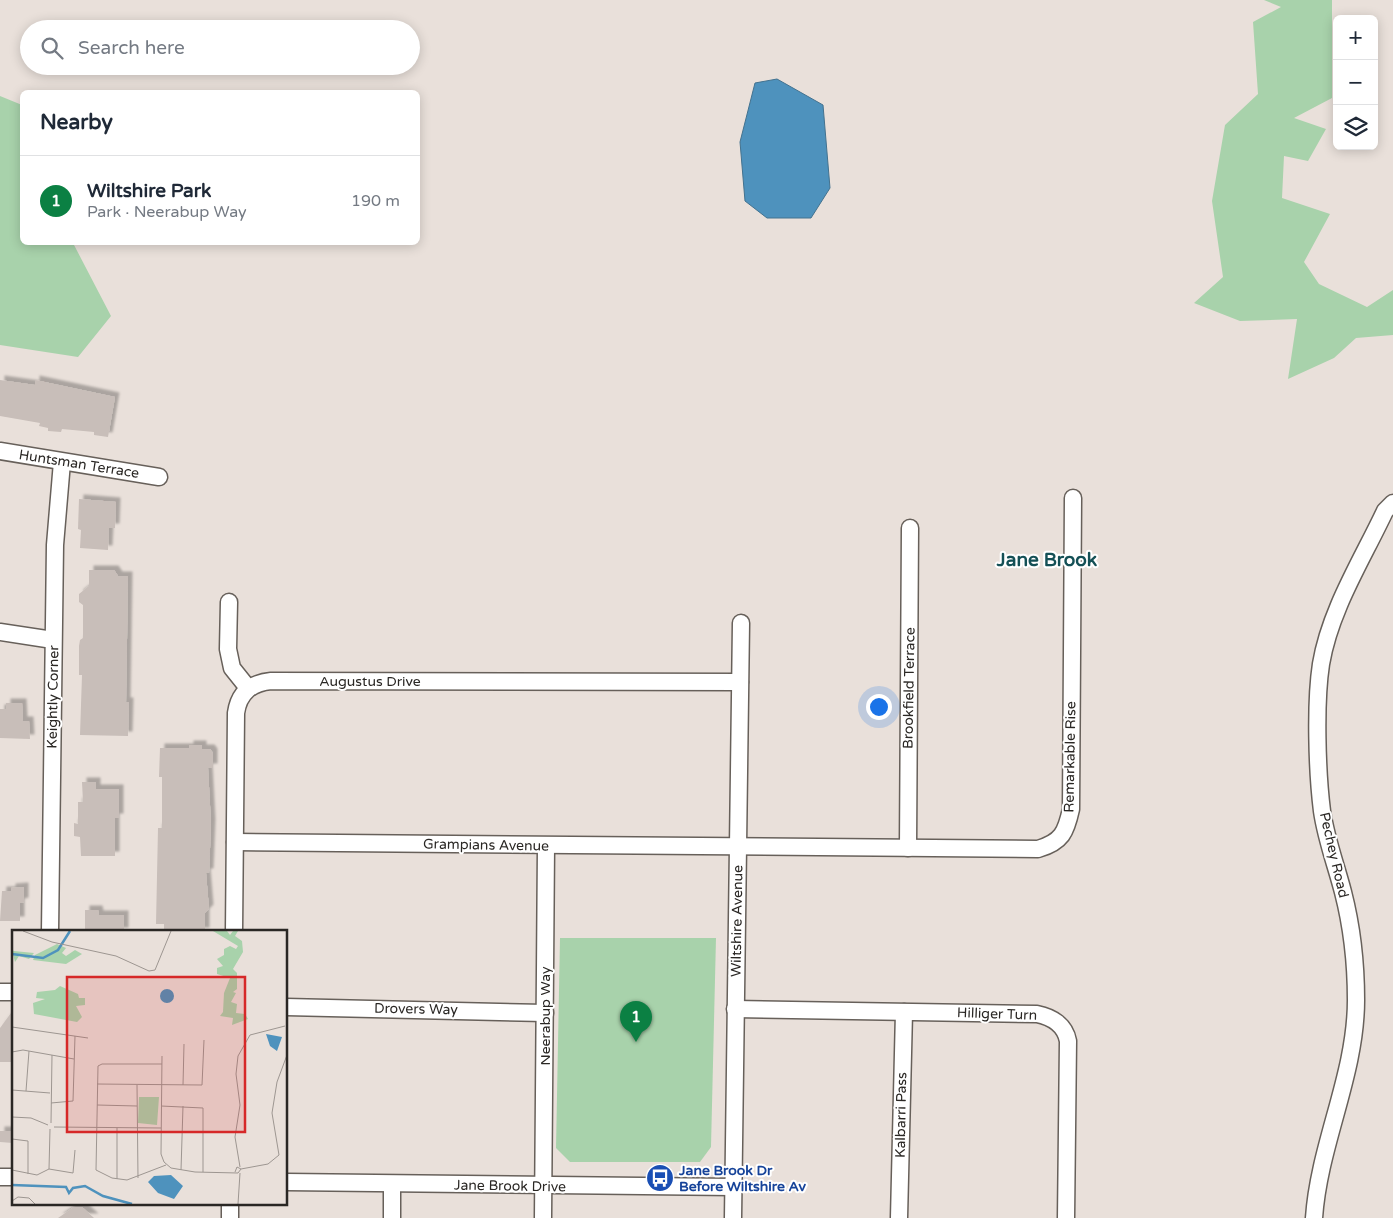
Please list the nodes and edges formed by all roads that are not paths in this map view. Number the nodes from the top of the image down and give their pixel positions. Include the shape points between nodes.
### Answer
1 (0, 451) edge
2 (62, 462) junction
3 (159, 477) dead end
4 (1074, 498) dead end
5 (1393, 503) edge
6 (910, 528) dead end
7 (229, 602) dead end
8 (741, 623) dead end
9 (0, 632) edge
10 (53, 640) junction
11 (740, 682) junction
12 (248, 688) junction
13 (235, 842) junction
14 (546, 846) junction
15 (738, 847) junction
16 (908, 848) junction
17 (50, 930) edge
18 (234, 930) edge
19 (288, 1008) edge
20 (736, 1009) junction
21 (904, 1012) junction
22 (545, 1013) junction
23 (288, 1182) edge
24 (392, 1184) junction
25 (543, 1186) junction
26 (733, 1187) junction
27 (392, 1218) edge
28 (543, 1218) edge
29 (733, 1218) edge
30 (899, 1218) edge
31 (1066, 1218) edge
32 (1314, 1218) edge

1 - 2 street, Huntsman Terrace
2 - 3 street, Huntsman Terrace
2 - 10 street, Keightly Corner via 56,516
4 - 16 street, Remarkable Rise via 1071,809 1068,824 1060,838 1038,848
5 - 32 street, Pechey Road via 1385,511 1350,584 1321,664 1318,708 1322,811 1353,944 1356,1001 1353,1042 1320,1172
6 - 16 street, Brookfield Terrace
7 - 12 street via 228,649 232,668
8 - 11 street, Wiltshire Avenue
9 - 10 street
10 - 17 street, Keightly Corner
11 - 12 street, Augustus Drive via 271,680 257,682
11 - 15 street, Wiltshire Avenue
12 - 13 street via 238,702 236,713
13 - 14 street, Grampians Avenue
13 - 18 street
14 - 15 street, Grampians Avenue
14 - 22 street, Neerabup Way
15 - 16 street, Remarkable Rise
15 - 20 street, Wiltshire Avenue
19 - 22 street, Drovers Way
20 - 21 street, Hilliger Turn
20 - 26 street, Wiltshire Avenue
21 - 30 street, Kalbarri Pass
21 - 31 street, Hilliger Turn via 1037,1014 1059,1024 1068,1041
22 - 25 street, Neerabup Way
23 - 24 street, Jane Brook Drive
24 - 25 street, Jane Brook Drive
24 - 27 street
25 - 26 street, Jane Brook Drive
25 - 28 street, Neerabup Way
26 - 29 street, Wiltshire Avenue

